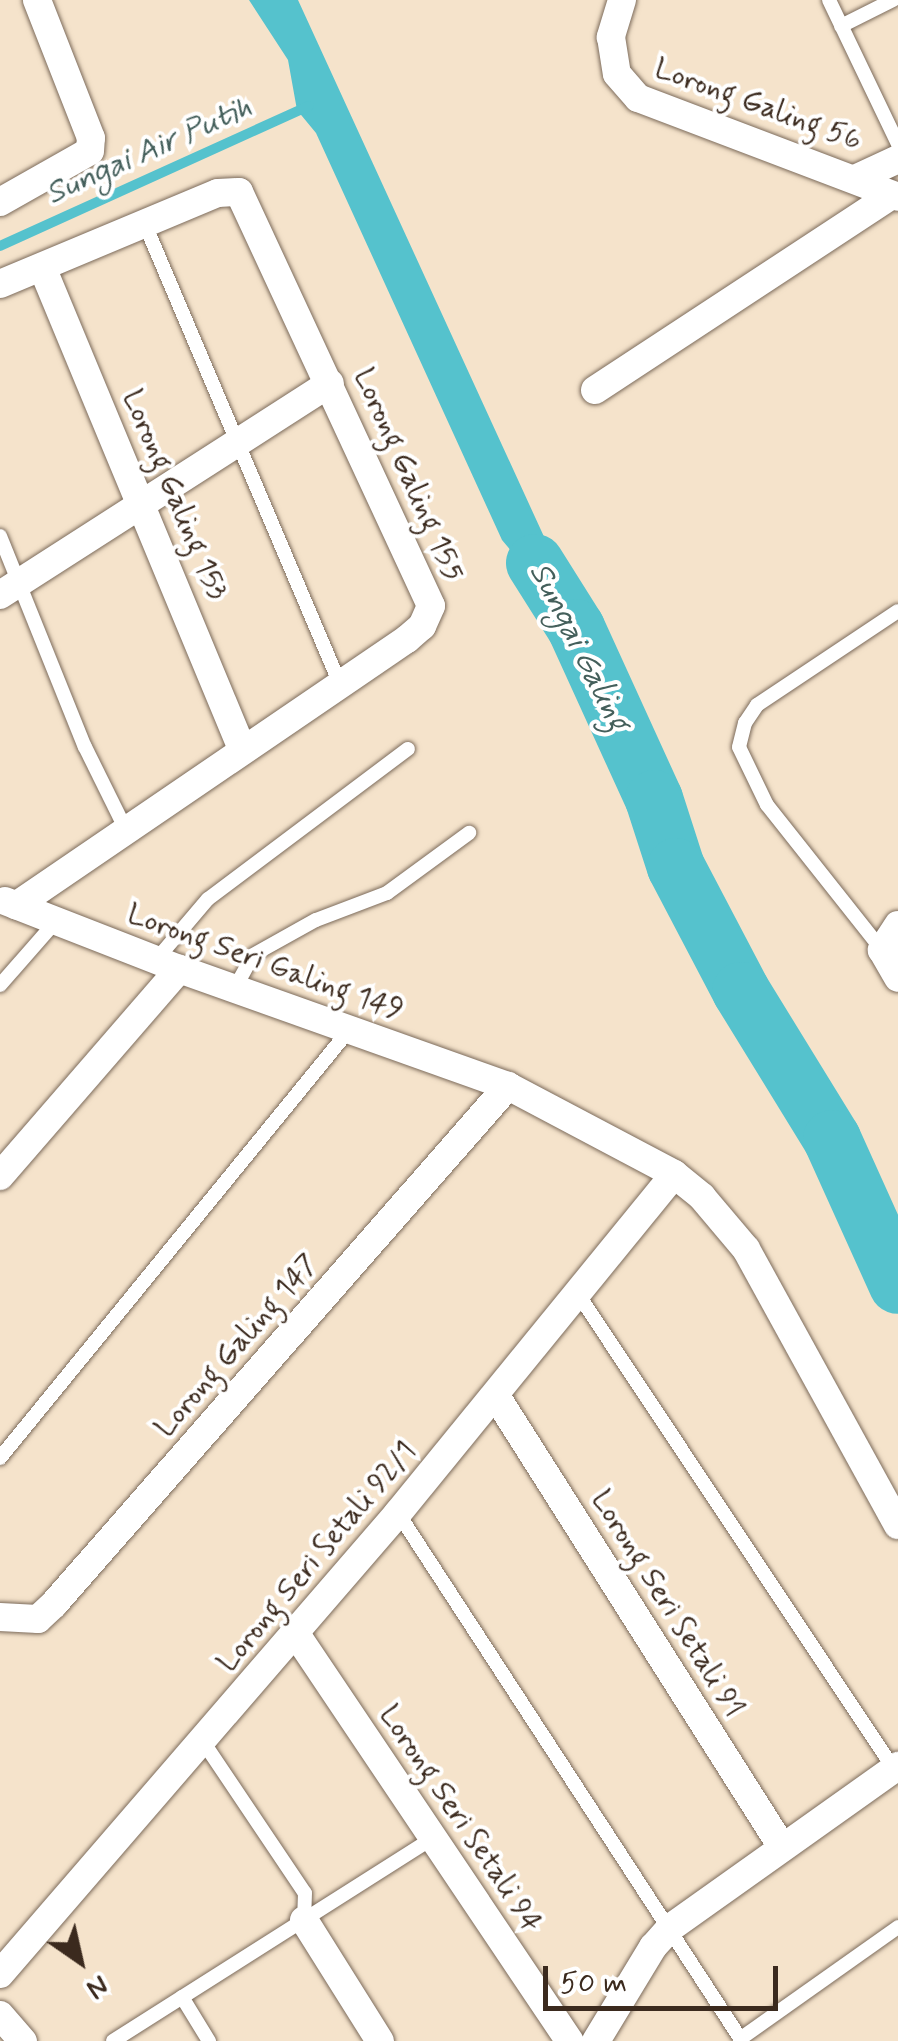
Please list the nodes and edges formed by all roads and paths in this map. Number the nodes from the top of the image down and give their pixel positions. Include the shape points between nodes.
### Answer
1 (37, 0) edge
2 (622, 0) edge
3 (829, 0) edge
4 (892, 0) edge
5 (841, 26) junction
6 (898, 144) edge
7 (898, 159) edge
8 (855, 180) junction
9 (895, 196) edge
10 (0, 202) edge
11 (144, 222) junction
12 (42, 267) junction
13 (0, 284) edge
14 (330, 382) junction
15 (594, 390) dead end
16 (240, 441) junction
17 (142, 501) junction
18 (0, 536) edge
19 (8, 589) edge
20 (898, 611) edge
21 (340, 684) junction
22 (408, 749) dead end
23 (242, 750) junction
24 (126, 830) junction
25 (469, 833) dead end
26 (8, 902) edge
27 (57, 920) junction
28 (898, 925) edge
29 (882, 950) junction
30 (168, 965) junction
31 (898, 978) edge
32 (0, 985) edge
33 (236, 986) junction
34 (350, 1028) junction
35 (508, 1086) junction
36 (674, 1174) junction
37 (0, 1176) edge
38 (578, 1294) junction
39 (496, 1396) junction
40 (0, 1458) edge
41 (398, 1513) junction
42 (898, 1526) edge
43 (0, 1617) edge
44 (296, 1634) junction
45 (202, 1740) junction
46 (896, 1767) edge
47 (434, 1838) junction
48 (782, 1847) junction
49 (304, 1920) junction
50 (898, 1927) edge
51 (670, 1928) junction
52 (0, 1974) edge
53 (182, 1997) junction
54 (0, 2015) edge
55 (741, 2040) edge
56 (23, 2041) edge
57 (113, 2041) edge
58 (209, 2041) edge
59 (380, 2041) edge
60 (570, 2041) edge
61 (596, 2041) edge

1 - 10 street via 92,138 90,151
2 - 8 street, Lorong Galing 56 via 614,20 617,74 638,98
3 - 5 lane
4 - 5 lane
5 - 6 lane
7 - 8 street, Lorong Galing 56
8 - 9 street
9 - 15 street
11 - 12 street, Lorong Galing 155
11 - 14 street, Lorong Galing 155 via 239,192
11 - 16 lane
12 - 13 street, Lorong Galing 155
12 - 17 street, Lorong Galing 153
14 - 16 street
14 - 21 street, Lorong Galing 155 via 431,606 422,626
16 - 17 street
16 - 21 lane
17 - 19 street
17 - 23 street, Lorong Galing 153
18 - 19 lane
19 - 24 lane
20 - 29 lane via 757,705 739,747 767,805
21 - 23 street, Lorong Galing 155
22 - 30 lane via 208,899
23 - 24 street, Lorong Galing 155
24 - 26 street, Lorong Galing 155
25 - 33 lane via 388,894 316,920 253,955
26 - 27 street, Lorong Seri Galing 149
27 - 30 street, Lorong Seri Galing 149
27 - 32 lane
28 - 29 street
29 - 31 street
30 - 33 street, Lorong Seri Galing 149
30 - 37 street
33 - 34 street, Lorong Seri Galing 149
34 - 35 street, Lorong Seri Galing 149
34 - 40 lane
35 - 36 street, Lorong Seri Galing 149
35 - 43 street, Lorong Galing 147 via 54,1604 38,1619
36 - 38 street, Lorong Seri Setali 92/1
36 - 42 street, Lorong Seri Galing 149 via 746,1250
38 - 39 street, Lorong Seri Setali 92/1
38 - 46 lane
39 - 41 street, Lorong Seri Setali 92/1
39 - 48 street, Lorong Seri Setali 91
41 - 44 street, Lorong Seri Setali 92/1
41 - 51 lane
44 - 45 street, Lorong Seri Setali 92/1
44 - 47 street, Lorong Seri Setali 94
45 - 49 lane via 305,1893
45 - 52 street, Lorong Seri Setali 92/1
46 - 48 street
47 - 49 lane
47 - 60 street, Lorong Seri Setali 94
48 - 51 street
49 - 53 lane
49 - 59 street
50 - 55 lane
51 - 55 lane
51 - 61 street
53 - 57 lane
53 - 58 lane
54 - 56 street

